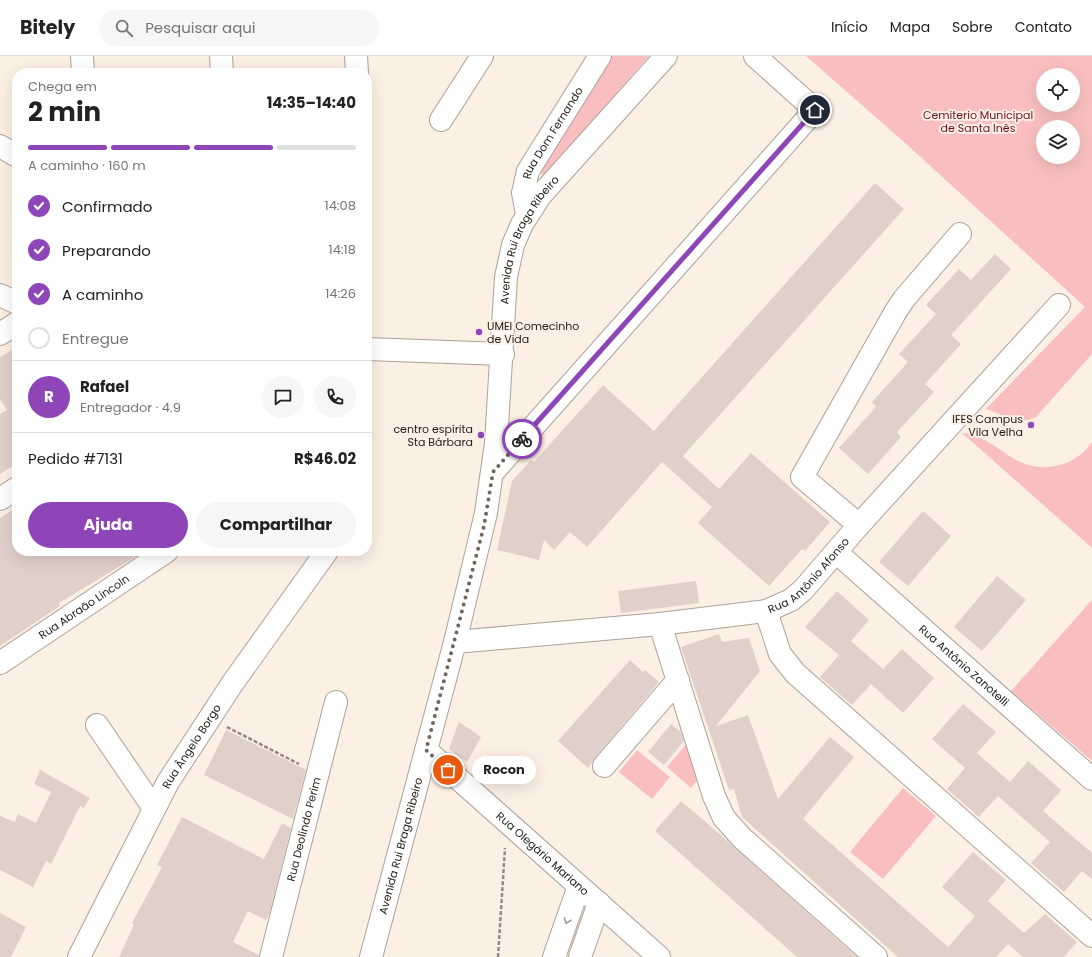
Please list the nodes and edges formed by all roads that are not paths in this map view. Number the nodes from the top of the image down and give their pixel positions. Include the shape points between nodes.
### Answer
1 (82, 56) edge
2 (221, 56) edge
3 (356, 56) edge
4 (482, 56) edge
5 (600, 56) edge
6 (666, 56) edge
7 (755, 56) edge
8 (83, 68) edge
9 (222, 68) edge
10 (357, 68) edge
11 (441, 120) dead end
12 (0, 146) edge
13 (12, 153) edge
14 (527, 214) junction
15 (960, 234) dead end
16 (0, 295) edge
17 (12, 301) edge
18 (1059, 305) dead end
19 (12, 326) edge
20 (0, 334) edge
21 (372, 349) edge
22 (503, 354) junction
23 (493, 472) junction
24 (12, 491) edge
25 (0, 499) edge
26 (859, 525) junction
27 (836, 552) junction
28 (159, 556) edge
29 (323, 556) edge
30 (766, 610) junction
31 (660, 624) junction
32 (455, 642) junction
33 (0, 662) edge
34 (678, 680) junction
35 (336, 702) dead end
36 (97, 725) dead end
37 (426, 750) junction
38 (604, 766) dead end
39 (1092, 780) edge
40 (154, 807) junction
41 (579, 886) junction
42 (599, 903) junction
43 (1092, 936) edge
44 (79, 957) edge
45 (271, 957) edge
46 (371, 957) edge
47 (554, 957) edge
48 (580, 957) edge
49 (659, 957) edge
50 (876, 957) edge

1 - 8 street
2 - 9 street
3 - 10 street
4 - 11 street
5 - 14 street, Rua Dom Fernando via 528,171 523,193
6 - 14 street, Avenida Rui Braga Ribeiro via 547,188
7 - 23 street via 815,110
12 - 13 street
14 - 22 street, Avenida Rui Braga Ribeiro via 517,234 508,266
15 - 26 street via 896,311 802,477
16 - 17 street
18 - 26 street, Rua Antônio Afonso
19 - 20 street
21 - 22 street
22 - 23 street, Avenida Rui Braga Ribeiro
23 - 32 street, Avenida Rui Braga Ribeiro via 484,526
24 - 25 street
26 - 27 street, Rua Antônio Afonso
27 - 30 street, Rua Antônio Afonso via 792,600
27 - 39 street, Rua Antônio Zanotelli
28 - 33 street, Rua Abraão Lincoln
29 - 40 street, Rua Ângelo Borgo via 210,718
30 - 31 street, Rua Antônio Afonso
30 - 43 street via 780,654 795,673
31 - 32 street, Rua Antônio Afonso
31 - 34 street
32 - 37 street, Avenida Rui Braga Ribeiro
34 - 38 street
34 - 50 street via 714,796 724,818 742,838
35 - 45 street, Rua Deolindo Perim
36 - 40 street
37 - 41 street, Rua Olegário Mariano
37 - 46 street, Avenida Rui Braga Ribeiro
40 - 44 street, Rua Ângelo Borgo
41 - 42 street, Rua Olegário Mariano
41 -> 47 street
42 - 48 street
42 - 49 street, Rua Olegário Mariano

